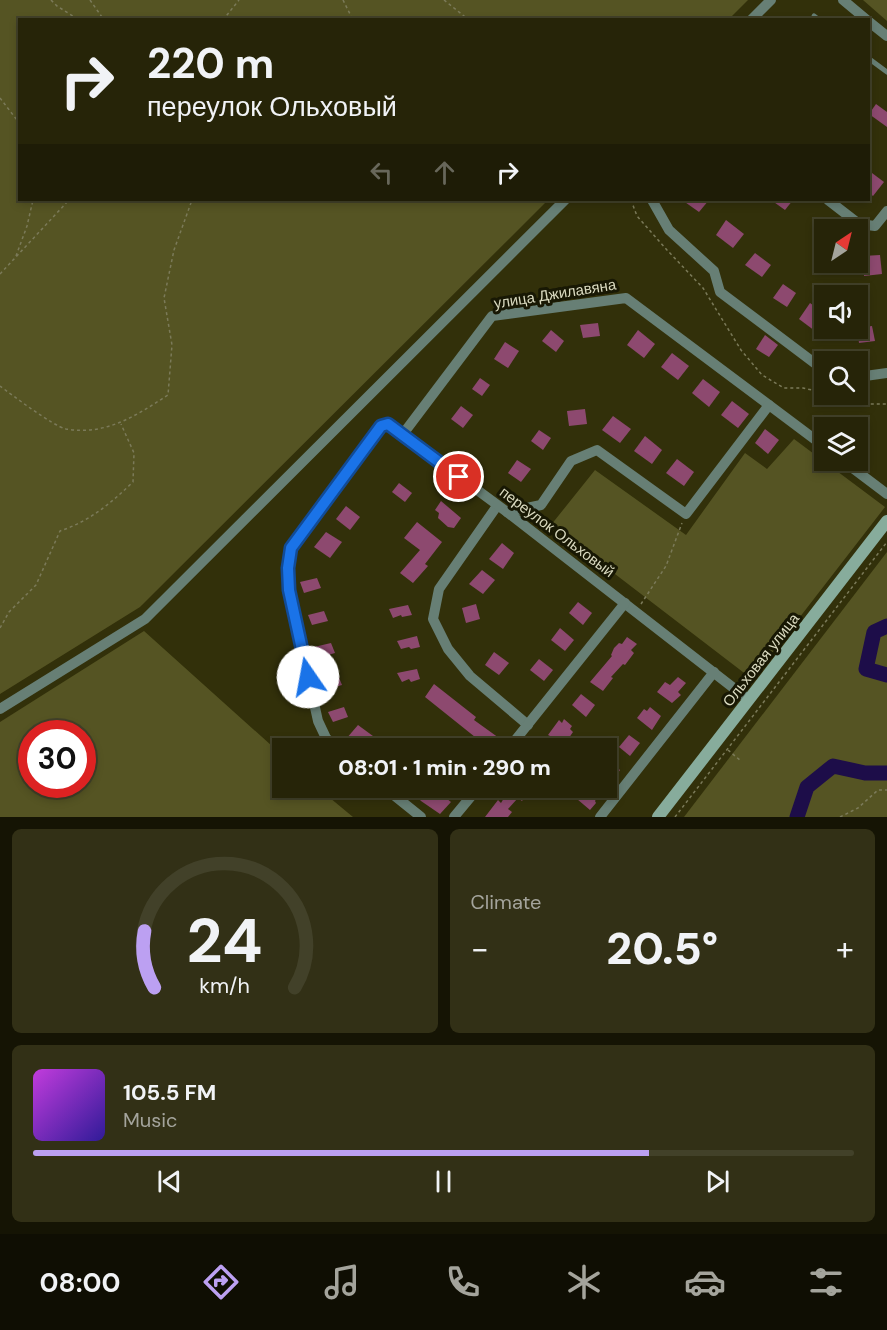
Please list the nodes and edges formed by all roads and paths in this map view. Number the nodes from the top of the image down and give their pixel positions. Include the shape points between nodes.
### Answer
1 (51, 0) edge
2 (90, 0) edge
3 (239, 0) edge
4 (343, 0) edge
5 (444, 0) edge
6 (771, 0) edge
7 (843, 0) edge
8 (76, 18) edge
9 (103, 18) edge
10 (225, 18) edge
11 (352, 18) edge
12 (466, 18) edge
13 (753, 18) edge
14 (866, 18) edge
15 (870, 22) edge
16 (887, 36) edge
17 (870, 59) edge
18 (887, 72) edge
19 (0, 98) edge
20 (18, 121) edge
21 (33, 201) edge
22 (68, 201) edge
23 (192, 201) edge
24 (565, 201) edge
25 (631, 201) edge
26 (653, 201) edge
27 (829, 201) edge
28 (887, 211) edge
29 (15, 258) junction
30 (0, 274) edge
31 (814, 363) edge
32 (887, 373) edge
33 (868, 376) edge
34 (0, 386) edge
35 (814, 390) edge
36 (868, 404) edge
37 (887, 404) edge
38 (769, 405) junction
39 (121, 423) junction
40 (403, 434) junction
41 (814, 439) edge
42 (857, 471) edge
43 (887, 494) edge
44 (502, 509) junction
45 (686, 514) junction
46 (887, 521) edge
47 (887, 542) edge
48 (624, 603) junction
49 (636, 612) junction
50 (0, 628) edge
51 (714, 672) junction
52 (749, 700) junction
53 (0, 709) edge
54 (528, 725) junction
55 (326, 738) edge
56 (517, 738) edge
57 (727, 749) junction
58 (741, 761) dead end
59 (887, 790) edge
60 (397, 798) edge
61 (470, 798) edge
62 (421, 817) edge
63 (454, 817) edge
64 (600, 817) edge
65 (658, 817) edge
66 (675, 817) edge
67 (840, 817) edge

1 - 8 path
2 - 9 path
3 - 10 path
4 - 11 path
5 - 12 path
6 - 13 street
7 - 14 street
15 - 16 street
17 - 18 lane
19 - 20 path
21 - 29 path
22 - 29 path
23 - 39 path via 174,250 164,298 172,345 168,394
24 - 53 street via 145,620
25 - 35 path via 637,216 703,288 741,350 762,375 784,388
26 - 31 street via 669,231 714,271 720,292
27 - 28 street via 859,224 875,226
29 - 30 path
32 - 33 street
34 - 39 path via 64,429 97,429
36 - 37 path
38 - 40 street, улица Джилавяна via 627,298 492,316
38 - 41 street, улица Джилавяна
38 - 45 street
39 - 50 path via 134,453 133,482 107,507 79,525 60,531 36,585 9,612
40 - 44 street, переулок Ольховый
40 - 55 street, переулок Ольховый via 388,424 381,426 291,548 289,590 318,721
42 - 43 street
44 - 45 street via 541,505 571,461 597,450
44 - 48 street, переулок Ольховый
44 - 54 street via 439,589 433,619 448,649 470,676
45 - 49 path via 666,566
46 - 52 main road, Ольховая улица
47 - 57 path
48 - 49 street, переулок Ольховый
48 - 54 street
49 - 51 street, переулок Ольховый
51 - 52 street, переулок Ольховый
51 - 64 street
52 - 65 main road, Ольховая улица
54 - 56 street
57 - 58 path
57 - 66 path
59 - 67 path via 878,790 858,808
60 - 62 street
61 - 63 street

